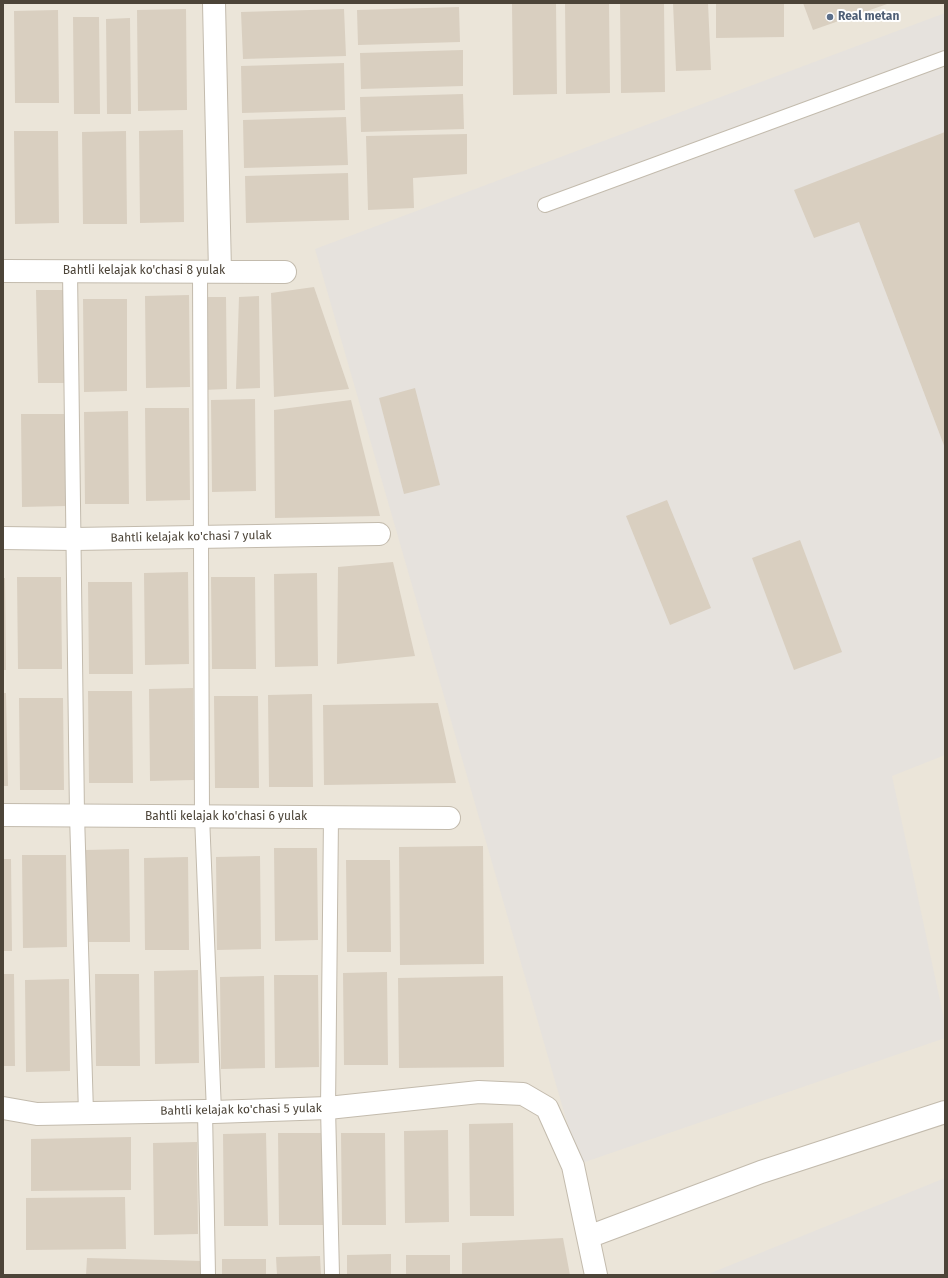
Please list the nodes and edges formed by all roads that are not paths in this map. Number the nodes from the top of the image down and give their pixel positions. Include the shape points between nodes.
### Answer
1 (214, 3) edge
2 (945, 58) edge
3 (545, 205) dead end
4 (3, 271) edge
5 (70, 271) junction
6 (210, 272) junction
7 (285, 272) dead end
8 (379, 534) dead end
9 (201, 537) junction
10 (3, 538) edge
11 (74, 539) junction
12 (3, 815) edge
13 (77, 815) junction
14 (202, 816) junction
15 (331, 817) junction
16 (449, 818) dead end
17 (3, 1108) edge
18 (328, 1108) junction
19 (209, 1111) junction
20 (945, 1112) edge
21 (86, 1113) junction
22 (588, 1237) junction
23 (208, 1275) edge
24 (332, 1275) edge
25 (596, 1275) edge

1 - 6 street
2 - 3 lane
4 - 5 street, Bahtli kelajak ko'chasi 8 yulak
5 - 6 street, Bahtli kelajak ko'chasi 8 yulak
5 - 11 lane
6 - 7 street, Bahtli kelajak ko'chasi 8 yulak
6 - 9 lane
8 - 9 street, Bahtli kelajak ko'chasi 7 yulak
9 - 11 street, Bahtli kelajak ko'chasi 7 yulak
9 - 14 lane
10 - 11 street, Bahtli kelajak ko'chasi 7 yulak
11 - 13 lane
12 - 13 street, Bahtli kelajak ko'chasi 6 yulak
13 - 14 street, Bahtli kelajak ko'chasi 6 yulak
13 - 21 lane
14 - 15 street, Bahtli kelajak ko'chasi 6 yulak
14 - 19 lane
15 - 16 street, Bahtli kelajak ko'chasi 6 yulak
15 - 18 lane
17 - 21 street, Bahtli kelajak ko'chasi 5 yulak via 37,1114
18 - 19 street, Bahtli kelajak ko'chasi 5 yulak
18 - 22 street, Bahtli kelajak ko'chasi 5 yulak via 479,1092 523,1094 547,1108 572,1166
18 - 24 lane
19 - 21 street, Bahtli kelajak ko'chasi 5 yulak
19 - 23 lane
20 - 22 street via 761,1172
22 - 25 street, Bahtli kelajak ko'chasi 5 yulak

